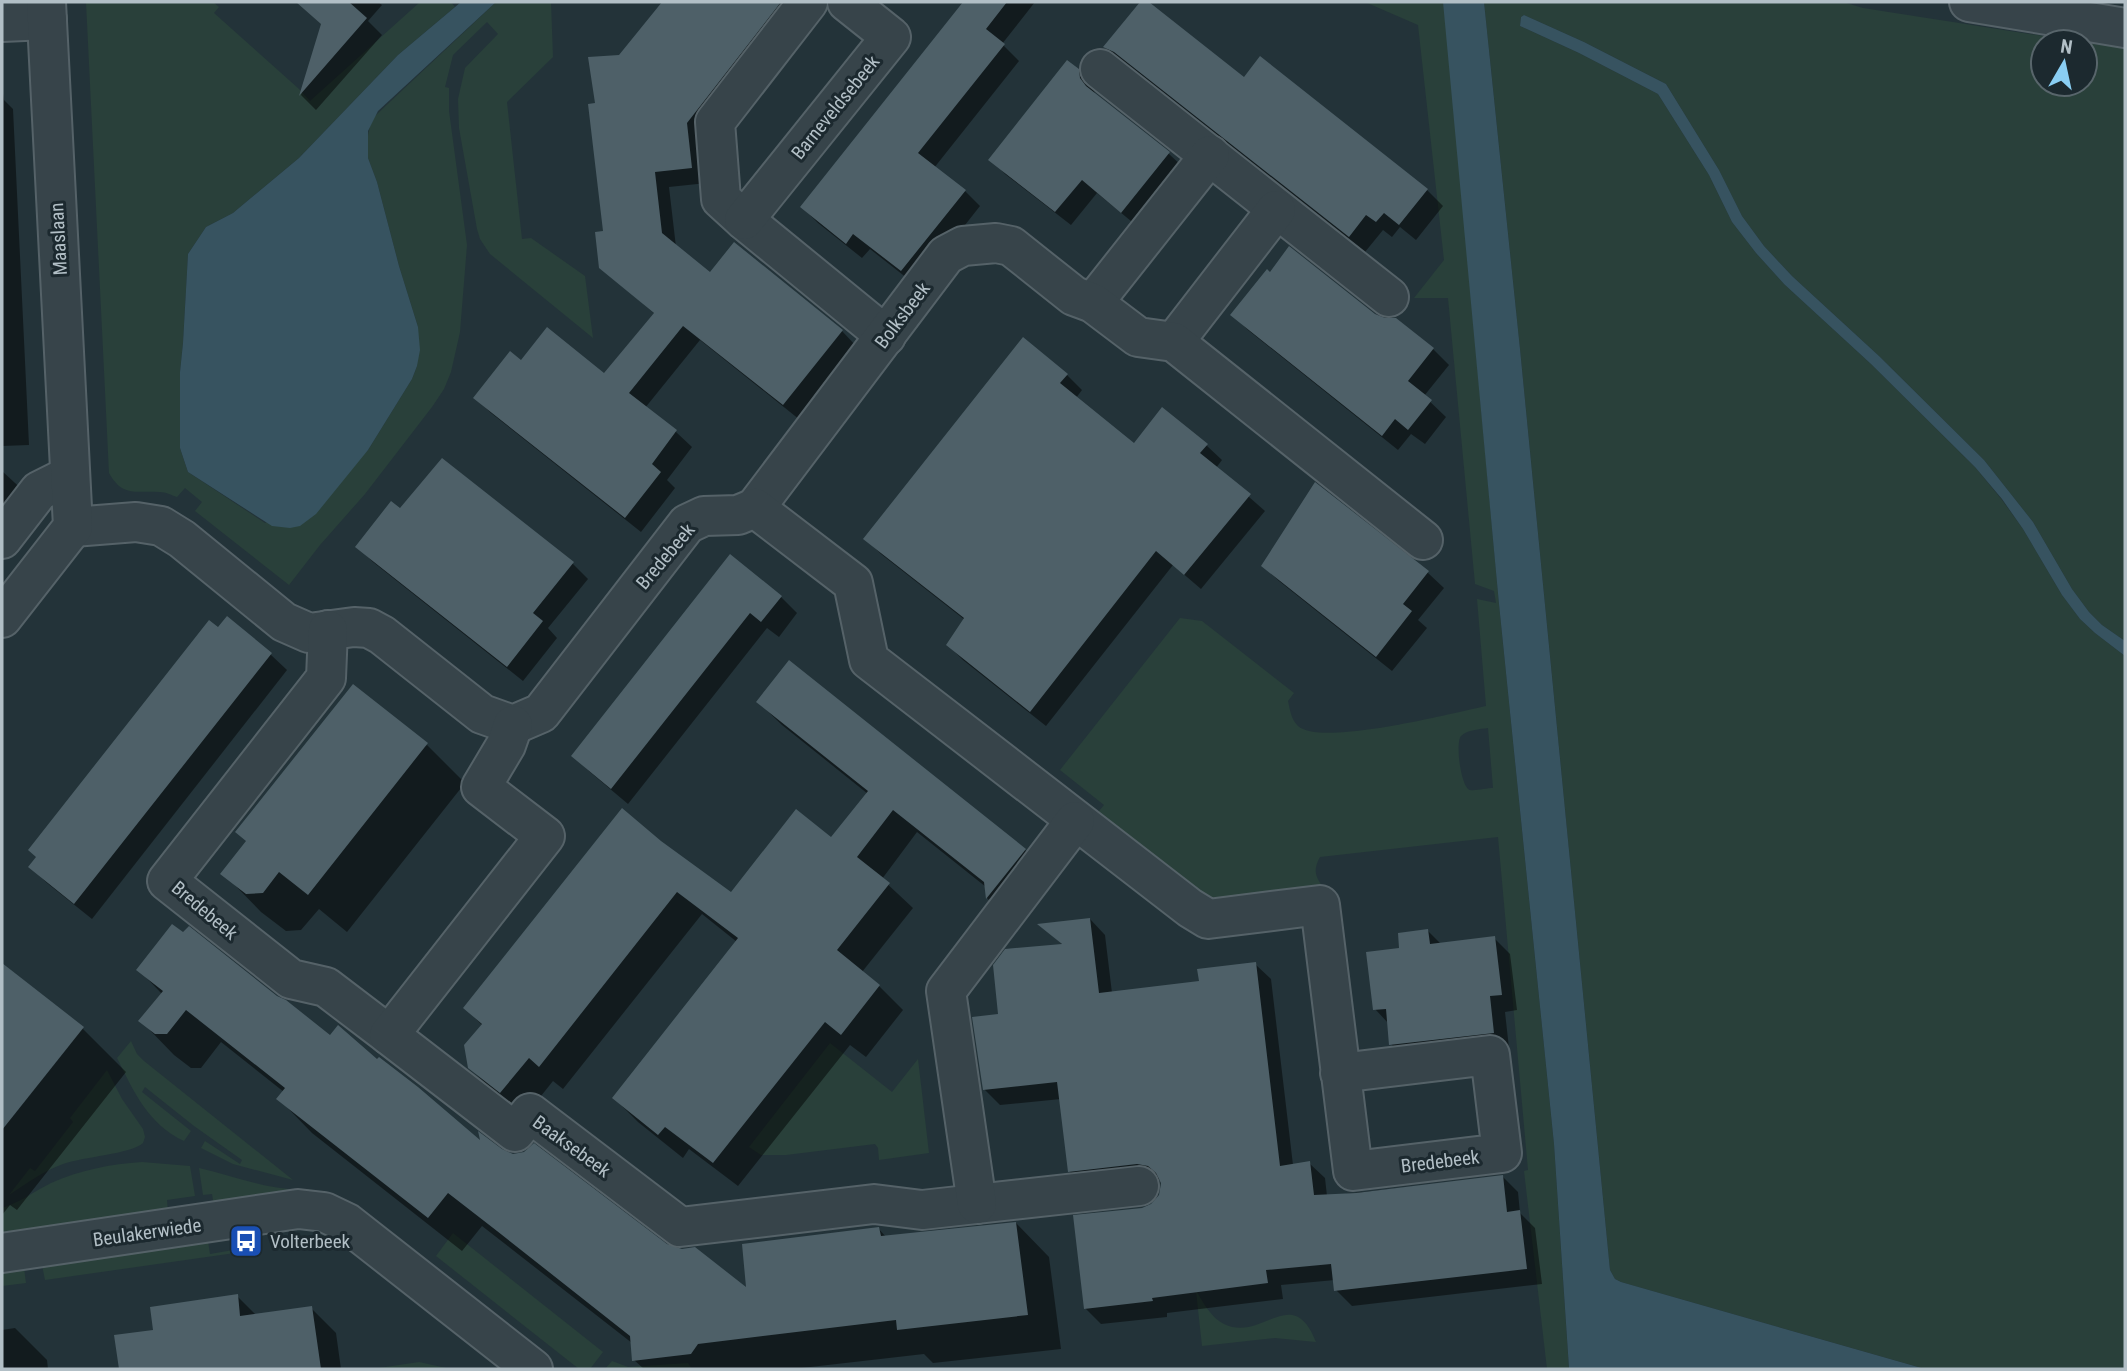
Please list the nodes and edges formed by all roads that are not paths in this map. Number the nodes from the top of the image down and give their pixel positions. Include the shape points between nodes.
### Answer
1 (808, 2) edge
2 (847, 2) edge
3 (1969, 2) edge
4 (46, 11) edge
5 (2, 22) edge
6 (2125, 28) edge
7 (1100, 69) dead end
8 (1210, 155) junction
9 (1276, 210) junction
10 (744, 220) junction
11 (1389, 297) dead end
12 (1093, 303) junction
13 (886, 336) junction
14 (1174, 342) junction
15 (69, 476) junction
16 (755, 508) junction
17 (73, 527) junction
18 (2, 539) edge
19 (1423, 540) dead end
20 (2, 618) edge
21 (328, 630) junction
22 (513, 725) junction
23 (1074, 821) junction
24 (388, 1035) junction
25 (1340, 1073) junction
26 (1139, 1186) dead end
27 (977, 1204) junction
28 (2, 1253) edge
29 (533, 1369) edge

1 - 10 street via 715,122 721,199
2 - 10 street, Barneveldsebeek via 891,37
3 - 6 street
4 - 5 street
4 - 15 street, Maaslaan
7 - 8 street
8 - 9 street
8 - 12 street
9 - 11 street
9 - 14 street
10 - 13 street
12 - 13 street, Bolksbeek via 1074,296 1011,246 963,246 946,255
12 - 14 street, Bolksbeek via 1138,337
13 - 16 street, Bolksbeek
14 - 19 street
15 - 17 street, Maaslaan
15 - 18 street via 39,491
16 - 22 street, Bredebeek via 738,515 704,516 687,524 541,713
16 - 23 street, Bredebeek via 853,583 869,660
17 - 20 street
17 - 21 street via 136,522 161,526 284,622 309,633
21 - 22 street via 369,628 482,714
21 - 24 street, Bredebeek via 326,678 167,881 291,979 326,987
22 - 24 street via 481,787 545,836
23 - 25 street, Bredebeek via 1209,919 1321,905
23 - 27 street via 947,991
24 - 27 street, Baaksebeek via 515,1132 530,1113 680,1227 874,1204 922,1210
25 - 25 street, Bredebeek via 1490,1055 1502,1153 1353,1171
26 - 27 street, Baaksebeek
28 - 29 street, Beulakerwiede via 298,1209 324,1212 347,1223

